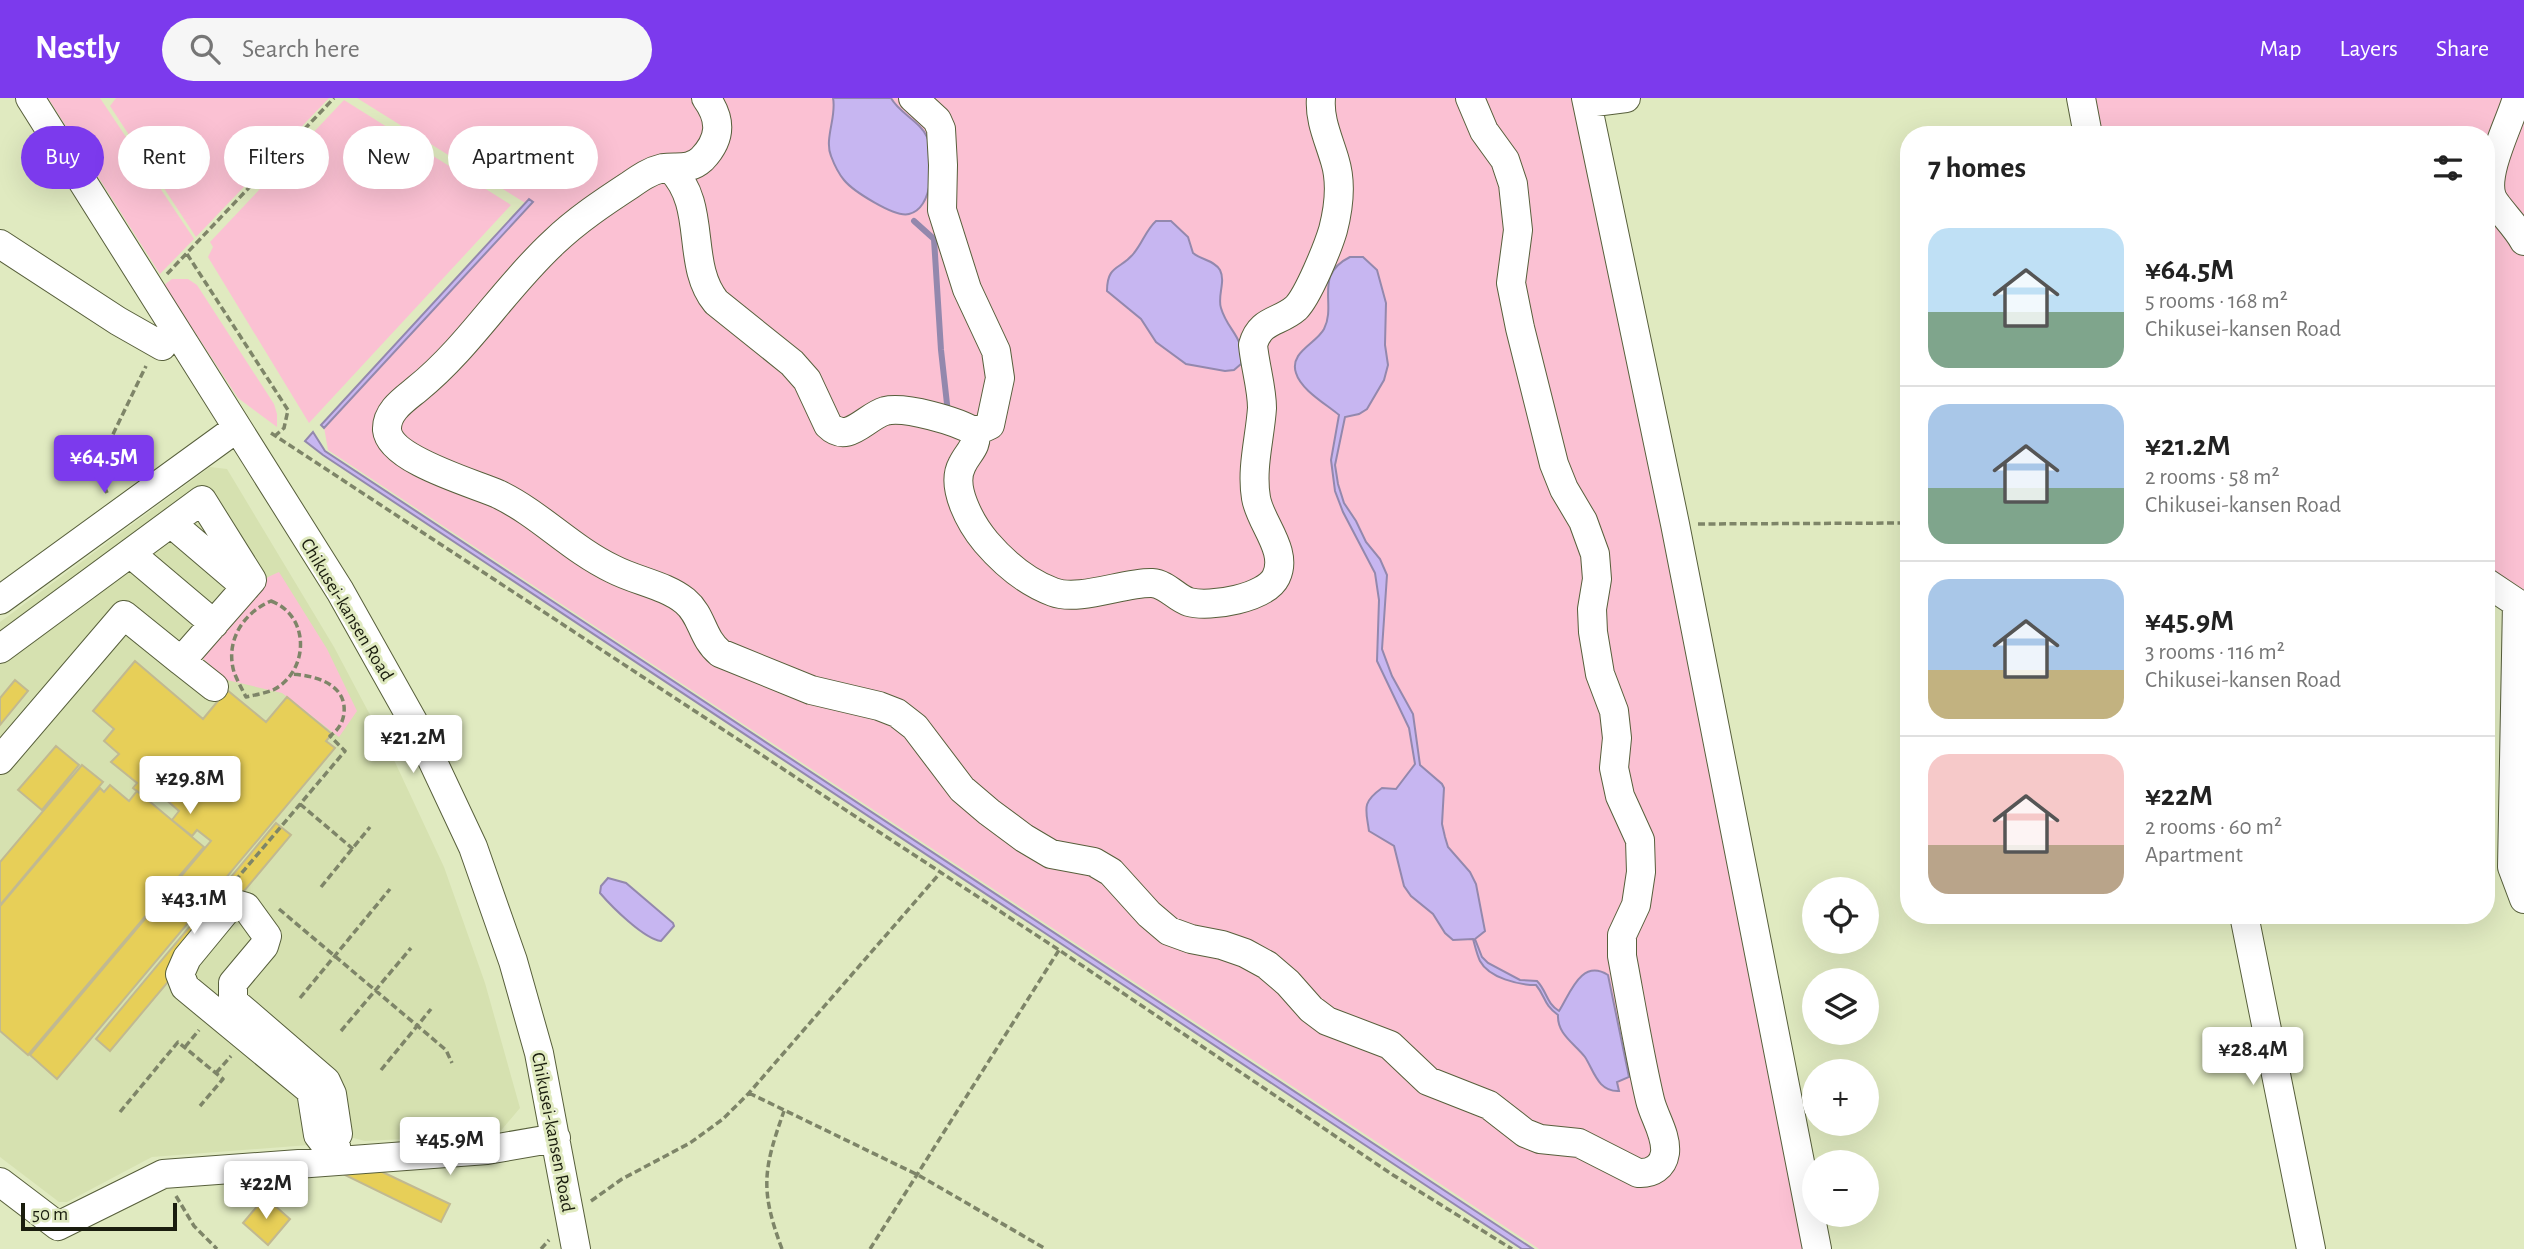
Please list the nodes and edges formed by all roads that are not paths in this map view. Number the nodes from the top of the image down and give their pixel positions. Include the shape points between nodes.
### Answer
1 (30, 98) edge
2 (914, 98) edge
3 (1470, 98) edge
4 (1626, 98) edge
5 (2081, 98) edge
6 (1587, 100) edge
7 (1320, 101) edge
8 (2515, 106) edge
9 (712, 114) edge
10 (2086, 126) edge
11 (2495, 163) edge
12 (682, 173) junction
13 (2495, 202) edge
14 (2524, 241) edge
15 (0, 244) edge
16 (159, 344) road end
17 (237, 428) junction
18 (980, 434) junction
19 (171, 523) junction
20 (130, 553) junction
21 (246, 587) junction
22 (2495, 588) edge
23 (0, 600) edge
24 (214, 624) junction
25 (24, 631) junction
26 (0, 649) edge
27 (181, 661) junction
28 (0, 662) edge
29 (214, 687) dead end
30 (0, 760) edge
31 (2524, 899) edge
32 (2246, 924) edge
33 (556, 1138) junction
34 (338, 1161) junction
35 (0, 1182) edge
36 (576, 1249) edge
37 (1818, 1249) edge
38 (2311, 1249) edge

1 - 17 street, Chikusei-kansen Road
2 - 18 street via 941,130 942,210 967,289 996,351 1000,378
3 - 12 street via 1484,131 1505,160 1513,184 1518,230 1511,284 1520,328 1554,464 1595,554 1593,632 1600,674 1614,710 1614,768 1620,796 1640,840 1642,872 1636,905 1622,935 1622,956 1651,1103 1665,1142 1662,1163 1647,1174 1579,1143 1525,1133 1489,1105 1428,1081 1390,1045 1327,1021 1267,965 1222,945 1169,931 1111,872 1094,862 1051,854 989,812 962,789 908,719 879,706 811,690 720,653 709,643 695,612 672,593 612,569 500,495 398,449 387,429 396,407 432,377 555,240 648,174 665,167
4 - 6 street
5 - 10 street
6 - 37 street
7 - 18 street via 1339,184 1332,232 1295,309 1262,327 1253,345 1262,406 1256,499 1278,555 1278,573 1264,591 1203,605 1152,583 1056,593 1035,584 1012,569 984,540 966,511 958,483 960,467
8 - 11 street
9 - 12 street via 710,149
12 - 18 street via 694,215 704,284 716,302 807,380 828,425 842,434 886,411 907,411
13 - 14 street
15 - 16 street
17 - 23 street
17 - 33 street, Chikusei-kansen Road via 340,591 405,707 473,847 517,974
19 - 20 street
19 - 21 street
19 - 21 street via 202,500 252,580
20 - 24 street
20 - 25 street
21 - 24 street
22 - 31 street via 2517,603 2512,867
24 - 27 street
25 - 26 street
25 - 28 street
27 - 29 street
27 - 30 street via 124,615
32 - 38 street
33 - 34 street via 486,1150
33 - 36 street, Chikusei-kansen Road
34 - 34 street via 318,1135 311,1091 185,987 180,974 187,958 229,907 246,907 267,936 233,984 233,1001 326,1081 332,1094
34 - 35 street via 163,1174 58,1226

